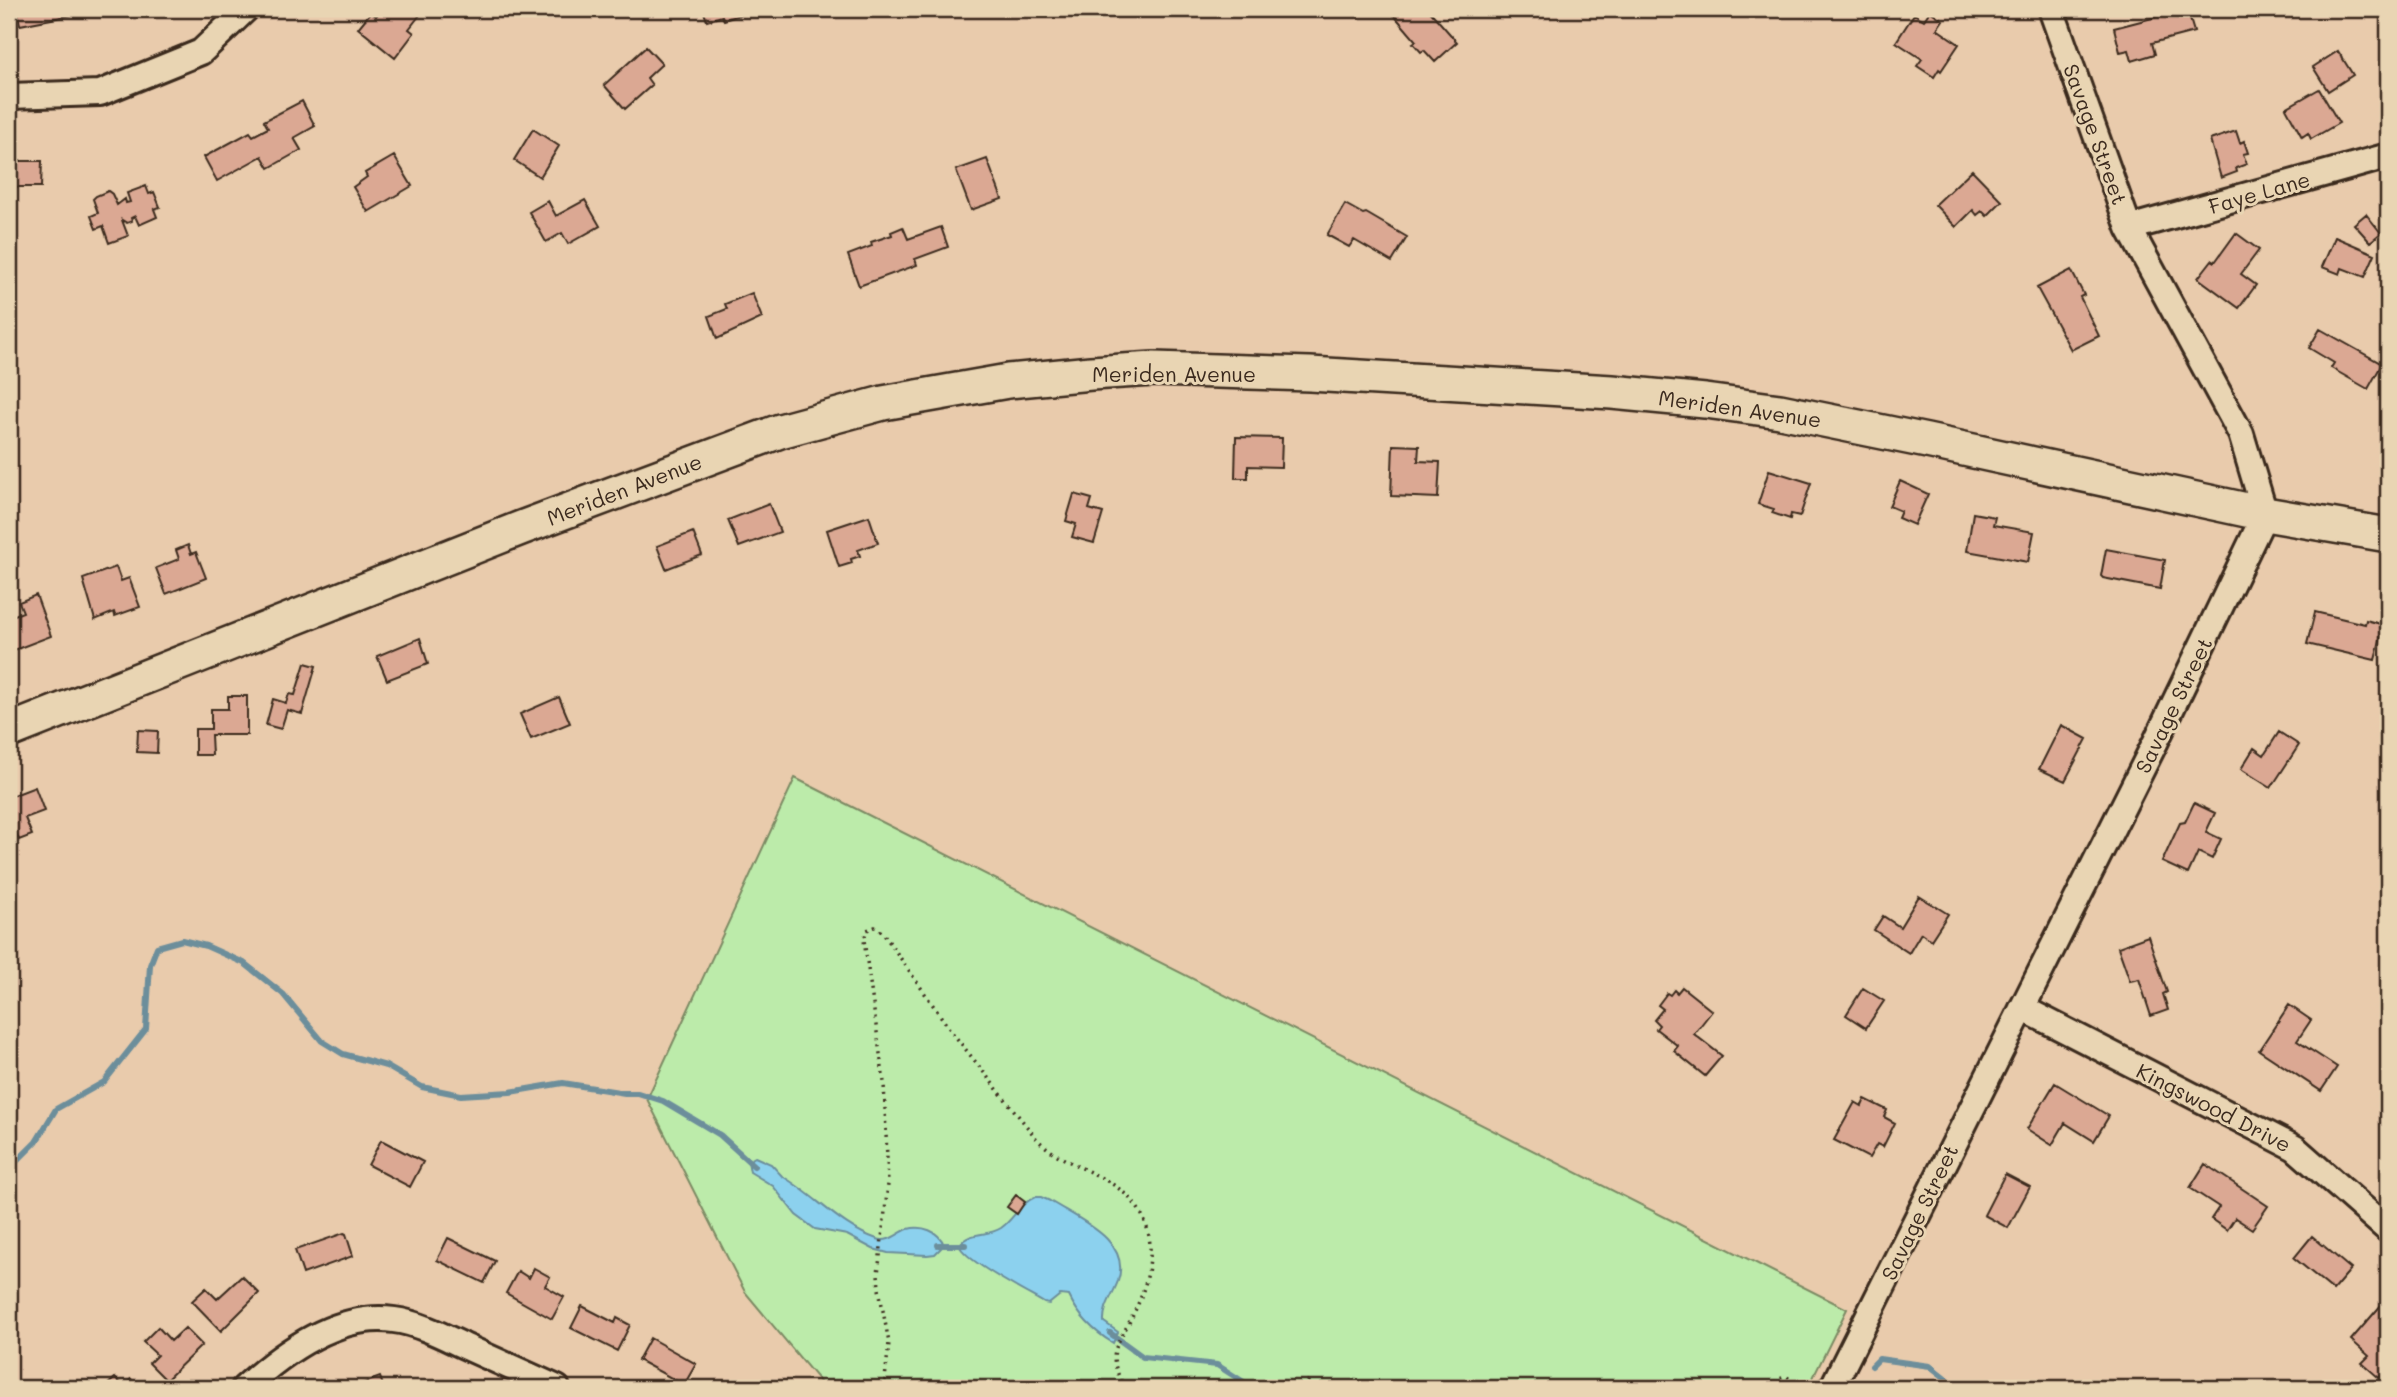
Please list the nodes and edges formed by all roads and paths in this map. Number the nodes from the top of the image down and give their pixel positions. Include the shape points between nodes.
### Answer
1 (246, 9) edge
2 (2051, 9) edge
3 (9, 96) edge
4 (2388, 156) edge
5 (2129, 229) junction
6 (2265, 514) junction
7 (2388, 535) edge
8 (9, 731) edge
9 (2022, 1008) junction
10 (2388, 1230) edge
11 (1311, 1376) dead end
12 (244, 1388) edge
13 (557, 1388) edge
14 (884, 1388) edge
15 (1125, 1388) edge
16 (1304, 1388) edge
17 (1771, 1388) edge
18 (1792, 1388) edge
19 (1832, 1388) edge

1 - 3 street via 201,52 100,93
2 - 5 street, Savage Street
4 - 5 street, Faye Lane
5 - 6 street, Savage Street via 2241,434
6 - 7 main road, Meriden Avenue
6 - 8 main road, Meriden Avenue via 1900,435 1705,401 1214,370 1154,369 1008,381 847,411 729,449
6 - 9 street, Savage Street
9 - 10 street, Kingswood Drive via 2295,1148
9 - 19 street, Savage Street
11 - 16 path
12 - 13 street via 308,1339 352,1323 378,1320 417,1326
14 - 15 path via 890,1343 878,1289 888,1184 884,1082 864,940 867,930 875,927 1024,1125 1048,1150 1112,1184 1142,1215 1149,1241 1149,1270 1115,1350 1117,1372
17 - 18 path via 1787,1377

